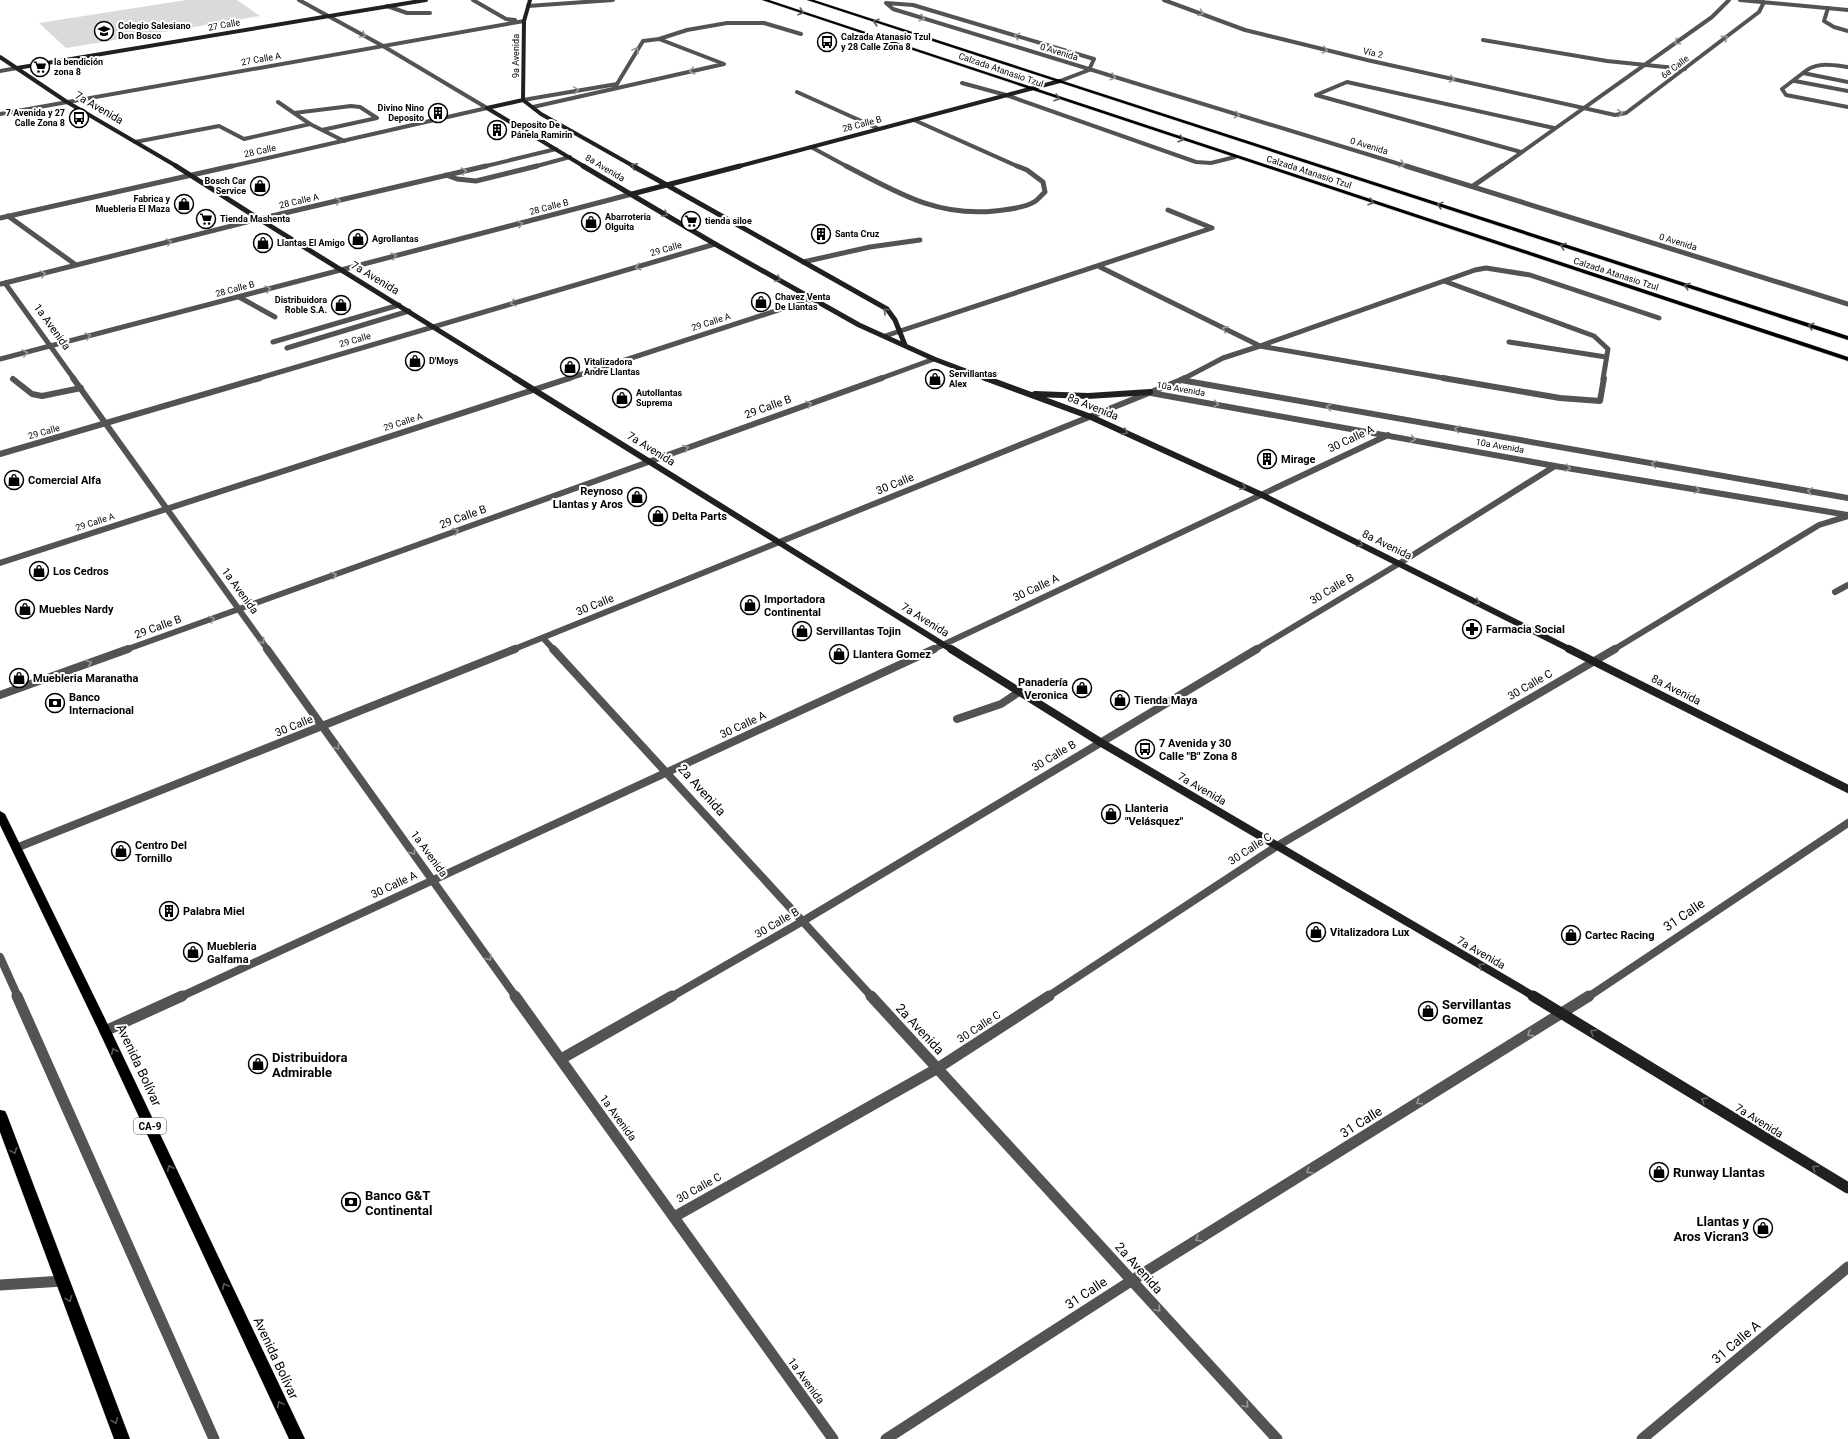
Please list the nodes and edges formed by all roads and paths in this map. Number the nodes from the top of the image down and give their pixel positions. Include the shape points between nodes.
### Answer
1 (299, 0) edge
2 (426, 0) edge
3 (473, 0) edge
4 (530, 0) edge
5 (613, 0) edge
6 (764, 0) edge
7 (809, 0) edge
8 (1164, 0) edge
9 (1729, 0) edge
10 (1740, 0) edge
11 (887, 2) edge
12 (1764, 2) junction
13 (387, 6) junction
14 (528, 6) junction
15 (1828, 8) junction
16 (1848, 10) edge
17 (430, 13) dead end
18 (329, 15) junction
19 (524, 21) junction
20 (1848, 31) edge
21 (801, 34) dead end
22 (659, 39) junction
23 (1483, 40) dead end
24 (383, 46) junction
25 (0, 56) edge
26 (1645, 64) junction
27 (1848, 67) edge
28 (17, 68) junction
29 (1685, 69) junction
30 (1089, 70) junction
31 (0, 71) edge
32 (1804, 73) junction
33 (1060, 81) junction
34 (1794, 81) junction
35 (1848, 82) edge
36 (962, 83) dead end
37 (1030, 89) junction
38 (1848, 91) edge
39 (797, 92) dead end
40 (554, 94) junction
41 (1006, 95) junction
42 (565, 99) junction
43 (524, 100) junction
44 (67, 102) junction
45 (278, 102) dead end
46 (533, 107) junction
47 (1848, 107) edge
48 (487, 108) junction
49 (1582, 109) junction
50 (294, 113) junction
51 (0, 114) edge
52 (914, 120) junction
53 (310, 124) junction
54 (1554, 128) junction
55 (879, 129) junction
56 (322, 130) junction
57 (344, 141) junction
58 (135, 142) junction
59 (811, 147) junction
60 (556, 149) junction
61 (1521, 152) junction
62 (570, 157) junction
63 (1235, 157) junction
64 (191, 174) junction
65 (446, 175) junction
66 (668, 185) junction
67 (1473, 186) junction
68 (632, 194) junction
69 (1168, 210) dead end
70 (8, 216) junction
71 (0, 218) edge
72 (259, 219) junction
73 (920, 240) dead end
74 (715, 244) junction
75 (802, 262) junction
76 (76, 265) junction
77 (1100, 266) junction
78 (342, 270) junction
79 (1444, 280) junction
80 (3, 284) edge
81 (239, 297) junction
82 (812, 299) junction
83 (1848, 304) edge
84 (400, 305) junction
85 (409, 312) junction
86 (275, 317) dead end
87 (1659, 318) dead end
88 (434, 327) junction
89 (900, 331) junction
90 (885, 336) junction
91 (1848, 338) edge
92 (273, 342) dead end
93 (1508, 342) dead end
94 (905, 345) junction
95 (50, 346) junction
96 (1260, 346) junction
97 (287, 348) dead end
98 (1606, 357) junction
99 (0, 359) edge
100 (934, 359) junction
101 (1848, 359) edge
102 (13, 379) dead end
103 (1181, 380) junction
104 (81, 388) junction
105 (534, 389) junction
106 (1150, 392) junction
107 (1024, 393) junction
108 (1091, 417) junction
109 (106, 423) junction
110 (1388, 435) junction
111 (0, 454) edge
112 (650, 461) junction
113 (1555, 466) junction
114 (1262, 495) junction
115 (1848, 498) edge
116 (167, 508) junction
117 (1848, 516) edge
118 (780, 543) junction
119 (0, 563) edge
120 (1400, 563) junction
121 (1848, 585) edge
122 (1835, 592) dead end
123 (239, 609) junction
124 (543, 638) junction
125 (943, 644) junction
126 (1594, 661) junction
127 (1019, 692) junction
128 (0, 695) edge
129 (957, 719) dead end
130 (323, 726) junction
131 (1100, 742) junction
132 (667, 773) junction
133 (1848, 789) edge
134 (0, 814) edge
135 (1848, 823) edge
136 (1277, 846) junction
137 (16, 848) junction
138 (433, 880) junction
139 (803, 921) junction
140 (0, 956) edge
141 (1563, 1013) junction
142 (105, 1031) junction
143 (561, 1059) junction
144 (938, 1068) junction
145 (0, 1115) edge
146 (1848, 1188) edge
147 (674, 1216) junction
148 (1848, 1267) edge
149 (63, 1281) junction
150 (1131, 1281) junction
151 (0, 1285) edge
152 (122, 1439) edge
153 (214, 1439) edge
154 (297, 1439) edge
155 (833, 1439) edge
156 (886, 1439) edge
157 (1277, 1439) edge
158 (1642, 1439) edge

1 - 18 street, 8a Avenida
2 - 13 main road, 27 Calle
3 - 19 street, 9a Avenida via 506,19
4 - 14 main road
5 - 14 street
6 -> 37 main road, Calzada Atanasio Tzul
33 -> 7 main road, Calzada Atanasio Tzul
8 -> 49 street, Vía 2 via 1245,30
9 -> 26 street, 6a Calle via 1712,17
10 - 12 street
11 -> 30 street, 0 Avenida via 894,10
30 -> 11 street, 0 Avenida via 1094,59 912,5
12 - 15 street
29 -> 12 street, 6a Calle via 1759,12
13 - 17 street via 406,13
13 - 18 main road, 27 Calle
14 - 19 main road
15 - 16 street
15 - 20 street via 1824,21
18 -> 24 street, 8a Avenida
18 - 28 main road, 27 Calle
19 - 24 street, 27 Calle A
19 - 43 main road, 9a Avenida
21 - 22 street via 764,23 727,23 687,30
40 -> 22 street via 617,84 640,43
22 -> 42 street via 724,64
23 - 26 street via 1607,61
24 - 44 street, 27 Calle A
24 - 48 street, 8a Avenida
25 - 28 main road, 7a Avenida
26 - 29 street
26 - 49 street, 6a Calle
27 - 32 street via 1819,64
28 - 31 street, 27 Calle
28 - 44 main road, 7a Avenida
49 -> 29 street, 6a Calle via 1615,115 1626,113
30 - 33 street, 28 Calle B
30 -> 67 street, 0 Avenida
32 - 34 street
32 - 35 street
33 - 37 main road, 28 Calle B
91 -> 33 main road, Calzada Atanasio Tzul
34 - 38 street
34 - 47 street via 1782,90 1786,94
36 - 41 street
37 - 41 main road, 28 Calle B
37 -> 63 main road, Calzada Atanasio Tzul
39 - 55 street
40 - 42 street
40 - 43 street
41 - 52 main road, 28 Calle B
41 - 63 street via 1196,162 1212,163
42 - 46 street
43 - 46 main road, 8a Avenida
43 - 48 main road, 28 Calle
44 - 51 street, 27 Calle A
44 - 58 main road, 7a Avenida
45 - 50 street
66 -> 46 main road, 8a Avenida via 541,114
48 - 57 street, 28 Calle
48 - 60 main road, 8a Avenida
49 - 54 street, 6a Calle
50 - 53 street
50 - 56 street via 351,106 360,107 377,118
52 - 55 main road, 28 Calle B
52 - 59 street via 1027,170 1044,182 1045,192 1033,203 1006,210 978,213 939,208 912,200
53 - 56 street
53 - 58 street via 249,139 240,138 219,126
54 - 61 street, 6a Calle
54 - 61 street via 1347,82 1316,95
55 - 59 main road, 28 Calle B
56 - 57 street
57 - 64 street, 28 Calle
58 - 64 main road, 7a Avenida
59 - 66 main road, 28 Calle B
60 - 62 main road, 8a Avenida
65 -> 60 street, 28 Calle A
61 - 67 street, 6a Calle
62 - 65 street via 476,181
62 - 68 main road, 8a Avenida
63 -> 101 main road, Calzada Atanasio Tzul
64 - 70 street, 28 Calle
64 - 72 main road, 7a Avenida
72 -> 65 street, 28 Calle A
66 - 68 main road, 28 Calle B
66 - 75 main road, 8a Avenida
67 - 83 street, 0 Avenida
68 -> 74 main road, 8a Avenida
78 -> 68 street, 28 Calle B
69 - 77 street via 1212,228
70 - 71 street, 28 Calle
70 - 76 street
76 -> 72 street, 28 Calle A
72 - 78 main road, 7a Avenida
73 - 75 street via 870,247
74 -> 82 main road, 8a Avenida
74 -> 88 street, 29 Calle
89 -> 75 main road, 8a Avenida via 887,310
80 -> 76 street, 28 Calle A
77 - 89 street
96 -> 77 street
81 -> 78 street, 28 Calle B
78 - 84 main road, 7a Avenida
79 - 87 street, 30 Calle via 1486,268 1530,275
79 - 96 street, 30 Calle
79 - 98 street via 1594,336 1608,349
80 - 95 street, 1a Avenida
81 - 86 street
95 -> 81 street, 28 Calle B
82 - 90 main road, 8a Avenida
82 - 105 street, 29 Calle A
84 - 85 main road, 7a Avenida
84 - 92 street
85 - 88 main road, 7a Avenida
85 - 97 street
88 - 105 main road, 7a Avenida
88 - 109 street, 29 Calle
89 - 90 street
89 - 94 main road, 8a Avenida
90 - 94 main road, 8a Avenida
93 - 98 street
94 - 100 main road, 8a Avenida
99 -> 95 street, 28 Calle B
95 - 104 street, 1a Avenida
96 - 98 street via 1560,398 1600,401
96 - 103 street, 30 Calle via 1223,358
100 - 107 main road, 8a Avenida
112 -> 100 street, 29 Calle B
102 - 104 street via 32,394 42,396
103 - 106 street, 30 Calle
115 -> 103 street, 10a Avenida
104 - 109 street, 1a Avenida
105 - 112 main road, 7a Avenida
105 - 116 street, 29 Calle A
106 - 107 main road via 1088,396
106 - 108 street, 30 Calle
106 -> 110 street, 10a Avenida
107 - 108 main road, 8a Avenida
108 -> 114 main road, 8a Avenida
108 - 118 street, 30 Calle
109 - 111 street, 29 Calle
109 - 116 street, 1a Avenida
110 -> 113 street, 10a Avenida
110 - 114 street, 30 Calle A
112 - 118 main road, 7a Avenida
123 -> 112 street, 29 Calle B
113 -> 117 street, 10a Avenida
113 - 120 street, 30 Calle B
114 -> 120 main road, 8a Avenida
114 - 125 street, 30 Calle A
116 - 119 street, 29 Calle A
116 - 123 street, 1a Avenida
117 - 126 street, 30 Calle C via 1819,525
118 - 124 street, 30 Calle
118 - 125 main road, 7a Avenida
120 -> 126 main road, 8a Avenida
120 - 131 street, 30 Calle B
121 - 122 street
128 -> 123 street, 29 Calle B
123 -> 130 street, 1a Avenida
124 - 130 street, 30 Calle
124 - 132 street, 2a Avenida
125 - 127 main road, 7a Avenida
125 - 132 street, 30 Calle A
126 - 133 main road, 8a Avenida
126 - 136 street, 30 Calle C
127 - 129 street via 1001,704
127 - 131 main road, 7a Avenida
130 - 137 street, 30 Calle
130 -> 138 street, 1a Avenida
131 - 136 main road, 7a Avenida
131 - 139 street, 30 Calle B
132 - 138 street, 30 Calle A
132 - 139 street, 2a Avenida
134 - 137 main road, Avenida Bolívar / CA-9
135 - 141 street, 31 Calle
141 -> 136 main road, 7a Avenida
136 - 144 street, 30 Calle C
137 - 142 main road, Avenida Bolívar / CA-9
138 - 142 street, 30 Calle A
138 -> 143 street, 1a Avenida
139 - 143 street, 30 Calle B
139 - 144 street, 2a Avenida
140 - 153 street
146 -> 141 main road, 7a Avenida
141 -> 150 street, 31 Calle
154 -> 142 main road, Avenida Bolívar / CA-9
143 - 147 street, 1a Avenida
144 - 147 street, 30 Calle C
144 - 150 street, 2a Avenida
145 -> 149 main road
147 - 155 street, 1a Avenida
148 - 158 street, 31 Calle A
149 - 151 street
149 -> 152 main road
150 - 156 street, 31 Calle
150 -> 157 street, 2a Avenida

